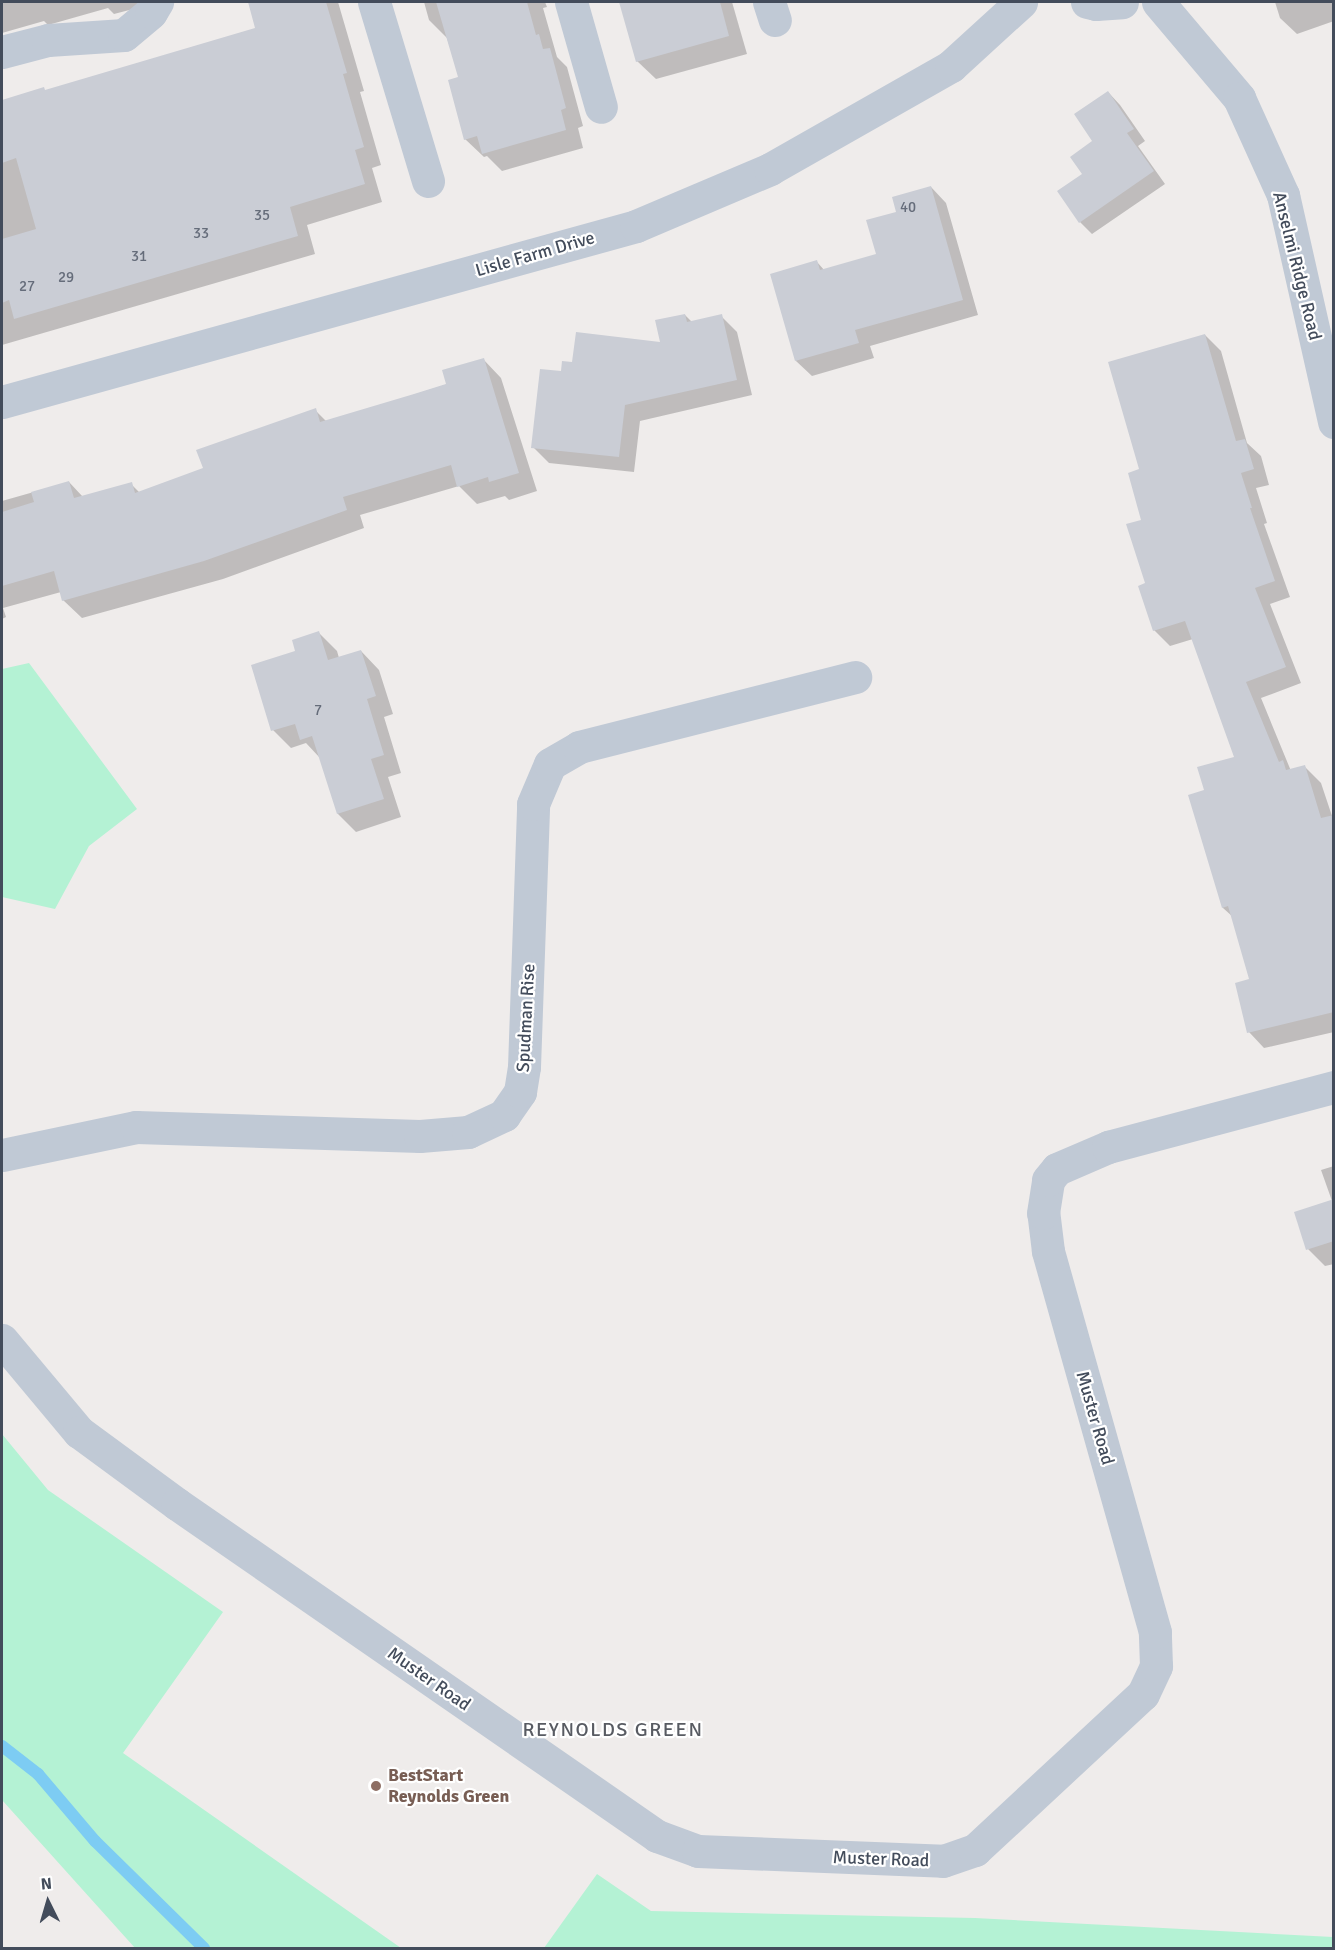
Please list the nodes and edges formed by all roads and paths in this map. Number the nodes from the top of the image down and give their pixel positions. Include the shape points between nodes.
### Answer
1 (157, 2) edge
2 (374, 2) edge
3 (571, 2) edge
4 (1021, 2) edge
5 (1087, 2) edge
6 (1122, 2) edge
7 (1158, 2) edge
8 (2, 52) edge
9 (601, 107) dead end
10 (428, 181) dead end
11 (2, 402) edge
12 (1334, 422) edge
13 (855, 676) dead end
14 (1334, 1087) edge
15 (2, 1155) edge
16 (2, 1340) edge

1 - 8 street via 124,35 48,40
2 - 10 street
3 - 9 street
4 - 11 street, Lisle Farm Drive via 951,66 770,169 636,226
5 - 6 street
7 - 12 street, Anselmi Ridge Road via 1239,98 1283,195
13 - 15 street, Spudman Rise via 579,747 550,764 533,804 524,1067 520,1092 504,1115 468,1132 420,1136 136,1127
14 - 16 street, Muster Road via 1108,1147 1057,1169 1048,1180 1042,1213 1048,1251 1155,1632 1156,1666 1143,1694 975,1850 943,1862 698,1851 657,1836 79,1432

